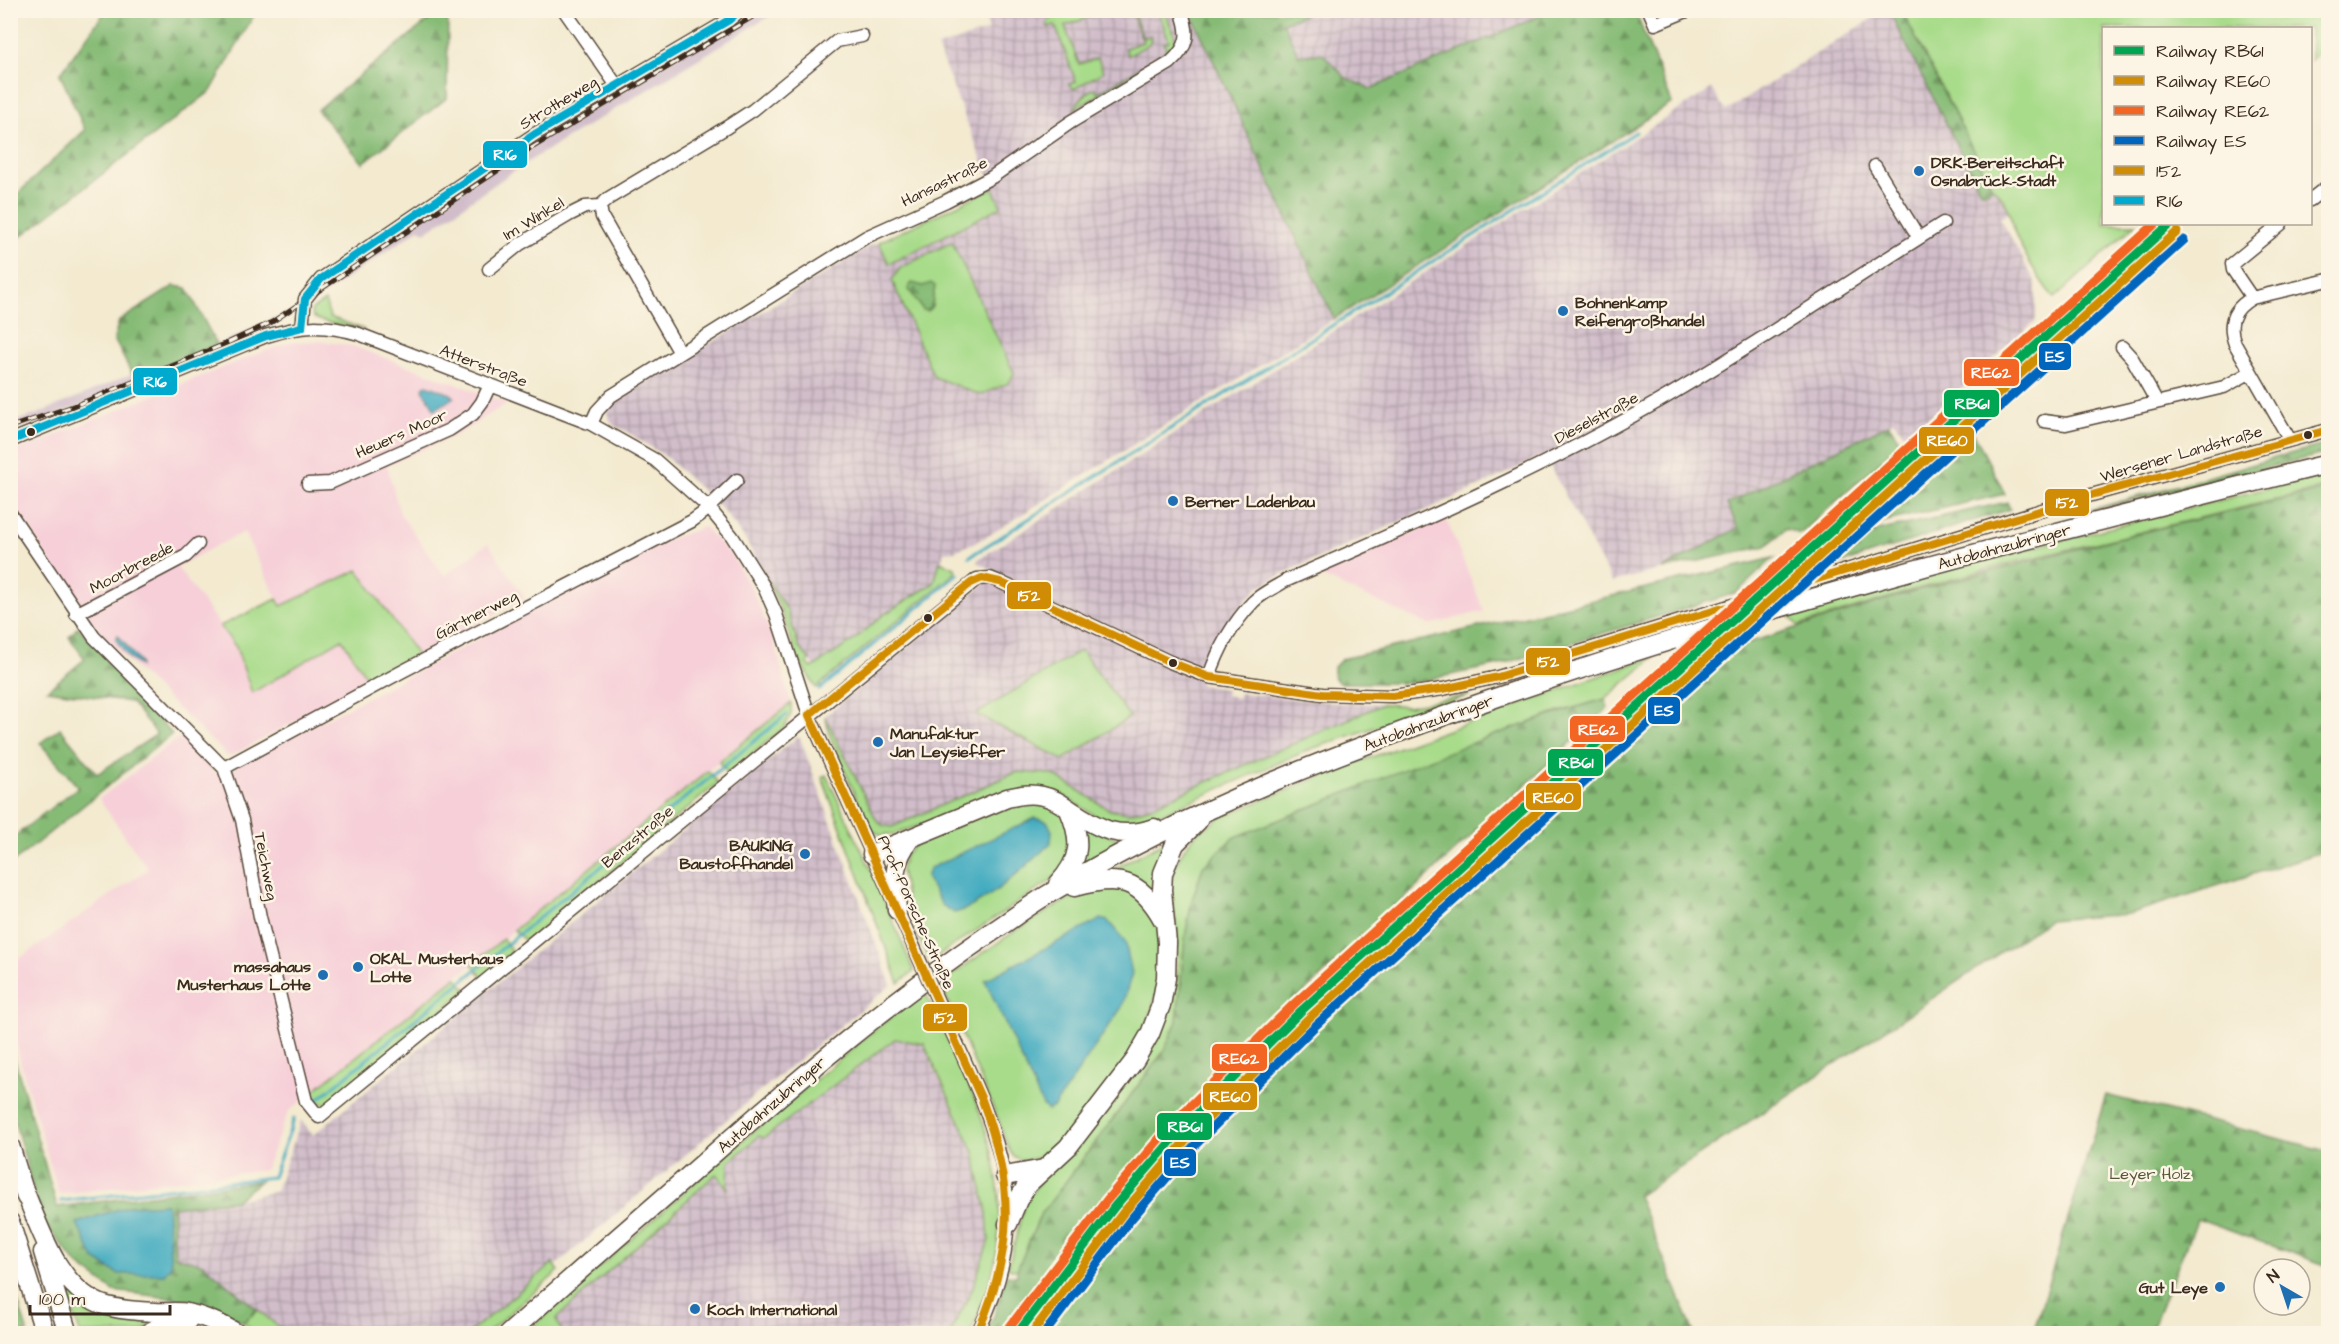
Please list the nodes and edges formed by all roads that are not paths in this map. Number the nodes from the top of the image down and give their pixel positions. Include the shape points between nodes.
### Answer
1 (564, 10) edge
2 (741, 10) edge
3 (1180, 10) edge
4 (1649, 10) edge
5 (1689, 10) edge
6 (862, 36) dead end
7 (618, 86) junction
8 (1875, 166) dead end
9 (2328, 186) edge
10 (2312, 198) edge
11 (600, 206) junction
12 (1943, 223) dead end
13 (2280, 225) edge
14 (1919, 238) junction
15 (489, 269) dead end
16 (2328, 280) edge
17 (2252, 298) junction
18 (302, 327) junction
19 (2122, 347) dead end
20 (680, 353) junction
21 (2251, 372) junction
22 (490, 385) junction
23 (2157, 402) junction
24 (2044, 421) dead end
25 (591, 424) junction
26 (2328, 430) edge
27 (2290, 440) junction
28 (10, 441) edge
29 (2328, 464) edge
30 (737, 480) dead end
31 (308, 484) dead end
32 (709, 508) junction
33 (10, 513) edge
34 (198, 544) dead end
35 (977, 579) joint
36 (76, 614) junction
37 (1209, 677) junction
38 (809, 715) junction
39 (224, 768) junction
40 (1210, 809) junction
41 (1069, 810) junction
42 (910, 839) junction
43 (872, 854) junction
44 (1049, 893) junction
45 (897, 910) junction
46 (1164, 922) junction
47 (319, 1117) joint
48 (10, 1146) edge
49 (1046, 1168) junction
50 (1005, 1176) junction
51 (22, 1185) junction
52 (10, 1222) edge
53 (1008, 1224) junction
54 (208, 1321) junction
55 (45, 1334) edge
56 (68, 1334) edge
57 (146, 1334) edge
58 (238, 1334) edge
59 (508, 1334) edge
60 (977, 1334) edge

1 - 7 street
2 - 7 street, Strotheweg
3 - 20 street, Hansastraße via 1187,29 1186,41 1170,63 992,177 866,237
4 - 5 street via 1655,24
6 - 11 street via 837,41 744,116
7 - 18 street, Strotheweg via 535,134 321,279 305,299
8 - 14 street
9 - 10 street
11 - 15 street, Im Winkel via 585,207 568,215 520,243
11 - 20 street via 602,217
12 - 14 street, Dieselstraße
13 - 17 street via 2232,264
14 - 37 street, Dieselstraße via 1730,358 1612,427 1528,472 1263,594 1237,622 1215,658
16 - 17 street
17 - 21 street via 2235,313 2231,334
18 - 22 street, Atterstraße via 359,334
18 - 28 street, Atterstraße via 266,336
19 - 23 street
20 - 25 street, Hansastraße via 611,396
21 - 23 street via 2224,387
21 - 27 street
22 - 25 street, Atterstraße
22 - 31 street, Heuers Moor via 473,414 450,430 330,483
23 - 24 street via 2066,424
25 - 32 street, Atterstraße via 655,460
26 - 27 street, Wersener Landstraße
27 - 37 street, Wersener Landstraße via 2088,496 1498,677 1393,696 1322,694
29 - 40 highway, Autobahnzubringer via 2014,543 1651,646 1431,720
30 - 32 street, Gärtnerweg
32 - 38 street, Atterstraße via 764,587
32 - 39 street, Gärtnerweg via 692,521
33 - 36 street, Teichweg
34 - 36 street, Moorbreede via 186,556
35 - 37 street, Wersener Landstraße via 990,578
35 - 38 street, Benzstraße
36 - 39 street, Teichweg via 104,649
38 - 43 street, Prof.-Porsche-Straße
38 - 47 street, Benzstraße
39 - 47 street, Teichweg via 242,820 260,917 306,1101
40 - 41 highway via 1125,835 1093,824
40 - 44 highway
40 - 46 highway via 1175,844 1168,858 1163,873
41 - 42 highway via 1046,796 1027,794 1007,798
41 - 44 highway via 1076,826 1076,857
42 - 43 highway
42 - 45 highway via 896,864
43 - 45 street, Prof.-Porsche-Straße
44 - 46 highway via 1096,881 1120,881 1143,891
44 - 59 highway, Autobahnzubringer via 920,983 842,1044
45 - 50 street, Prof.-Porsche-Straße, bridge via 991,1121
46 - 49 highway via 1166,978 1150,1034 1135,1060 1068,1147
48 - 51 highway
49 - 50 highway
49 - 53 highway via 1027,1185
50 - 53 street, Prof.-Porsche-Straße
51 - 54 highway via 56,1263 74,1286 91,1299 118,1308 187,1313
51 - 56 highway
52 - 55 highway
53 - 60 street, Prof.-Porsche-Straße via 997,1285
54 - 57 highway via 165,1324
54 - 58 highway

